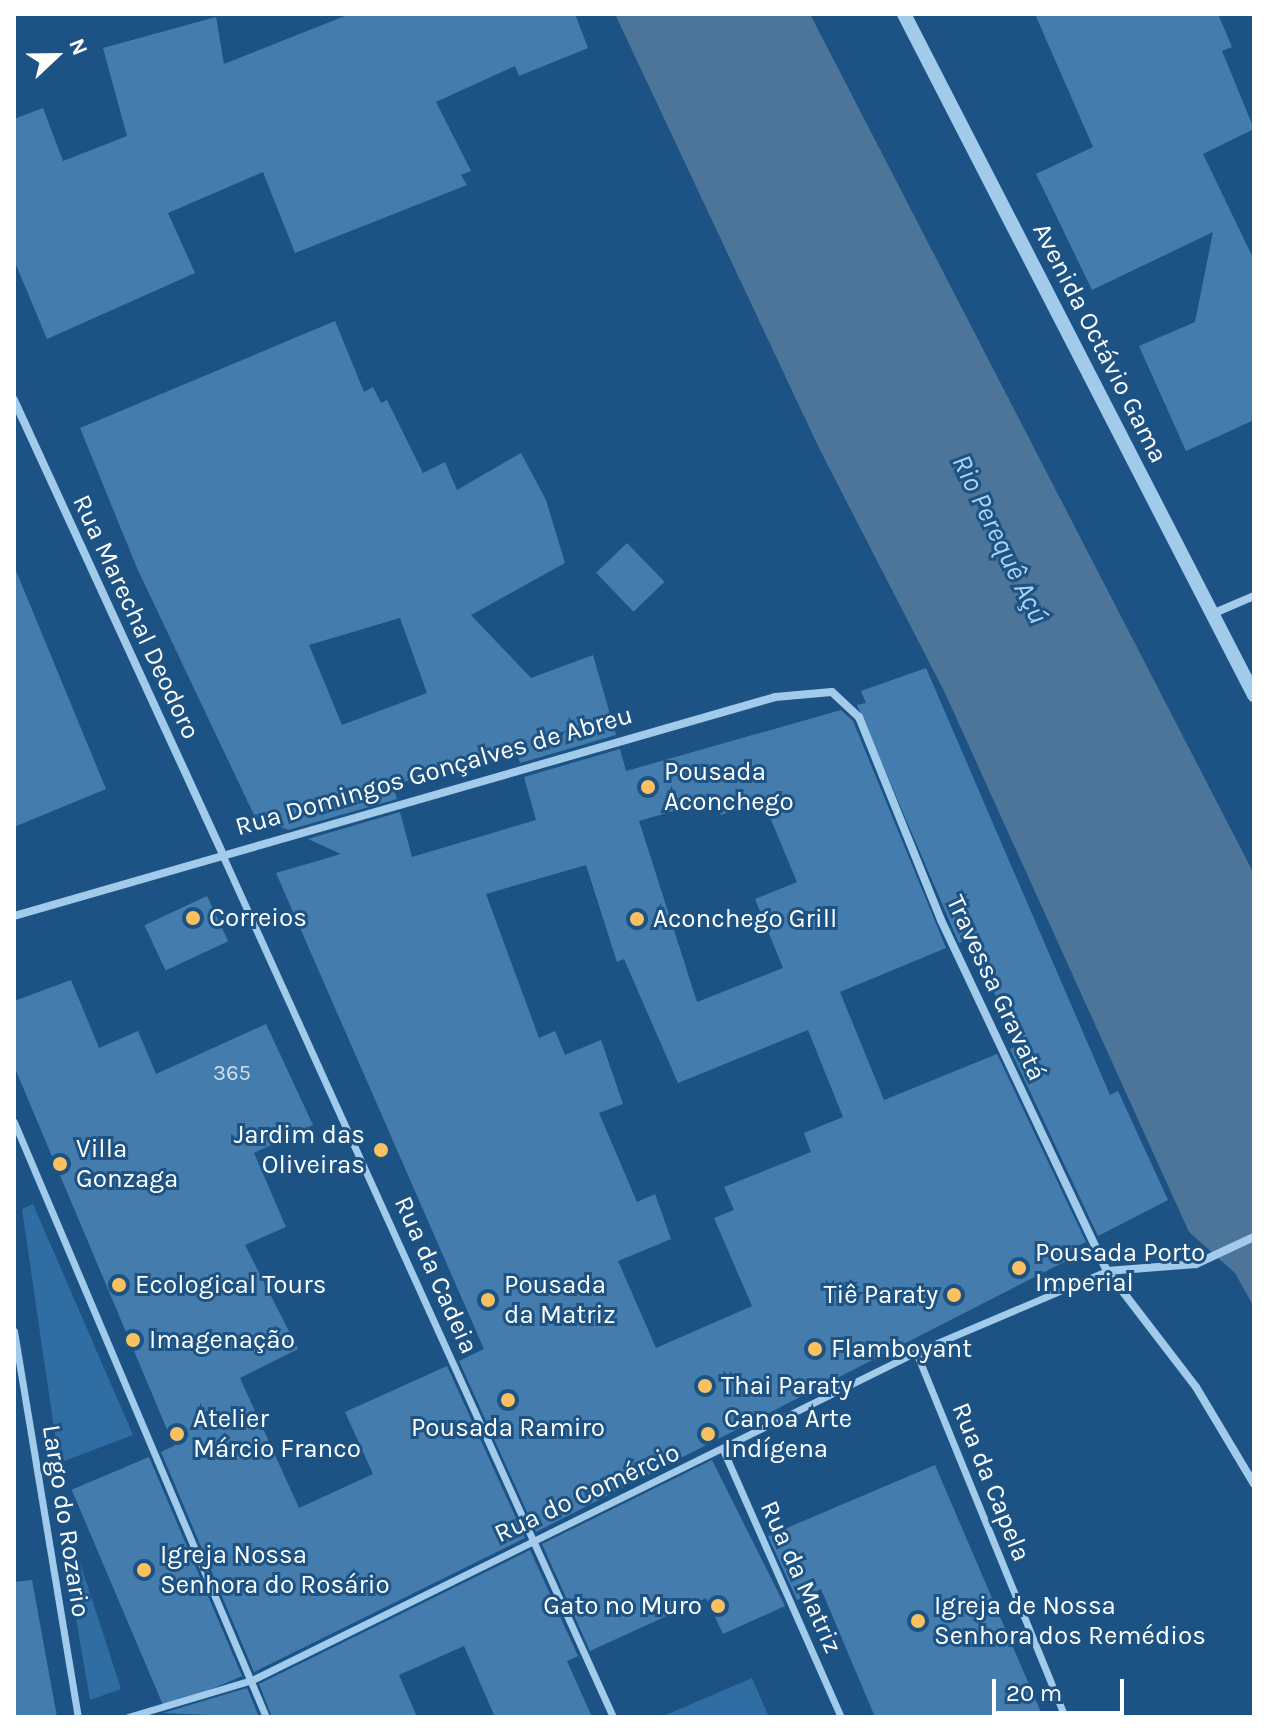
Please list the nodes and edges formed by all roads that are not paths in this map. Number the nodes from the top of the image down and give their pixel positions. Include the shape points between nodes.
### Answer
1 (904, 14) edge
2 (14, 400) edge
3 (1254, 596) edge
4 (1212, 614) junction
5 (1254, 695) edge
6 (859, 717) joint
7 (221, 851) junction
8 (14, 916) edge
9 (14, 1122) edge
10 (1254, 1237) edge
11 (1107, 1271) junction
12 (14, 1331) edge
13 (916, 1352) junction
14 (724, 1452) junction
15 (1254, 1484) edge
16 (534, 1538) junction
17 (252, 1680) junction
18 (78, 1717) edge
19 (128, 1717) edge
20 (266, 1717) edge
21 (613, 1717) edge
22 (841, 1717) edge
23 (1065, 1717) edge

1 - 4 street, Avenida Octávio Gama
2 - 7 street, Rua Marechal Deodoro
3 - 4 street
4 - 5 street, Avenida Octávio Gama
6 - 7 street, Rua Domingos Gonçalves de Abreu via 832,692 775,697
6 - 11 street, Travessa Gravatá via 941,920
7 - 8 street, Rua Domingos Gonçalves de Abreu
7 - 16 street, Rua da Cadeia
9 - 17 street
10 - 11 street, Rua do Comércio via 1196,1264
11 - 13 street, Rua do Comércio
11 - 15 street, Travessa Gravatá via 1196,1387
12 - 18 street, Largo do Rozario
13 - 14 street, Rua do Comércio
13 - 23 street, Rua da Capela
14 - 16 street, Rua do Comércio
14 - 22 street, Rua da Matriz
16 - 17 street, Rua do Comércio
16 - 21 street, Rua da Cadeia
17 - 19 street, Rua do Comércio
17 - 20 street

